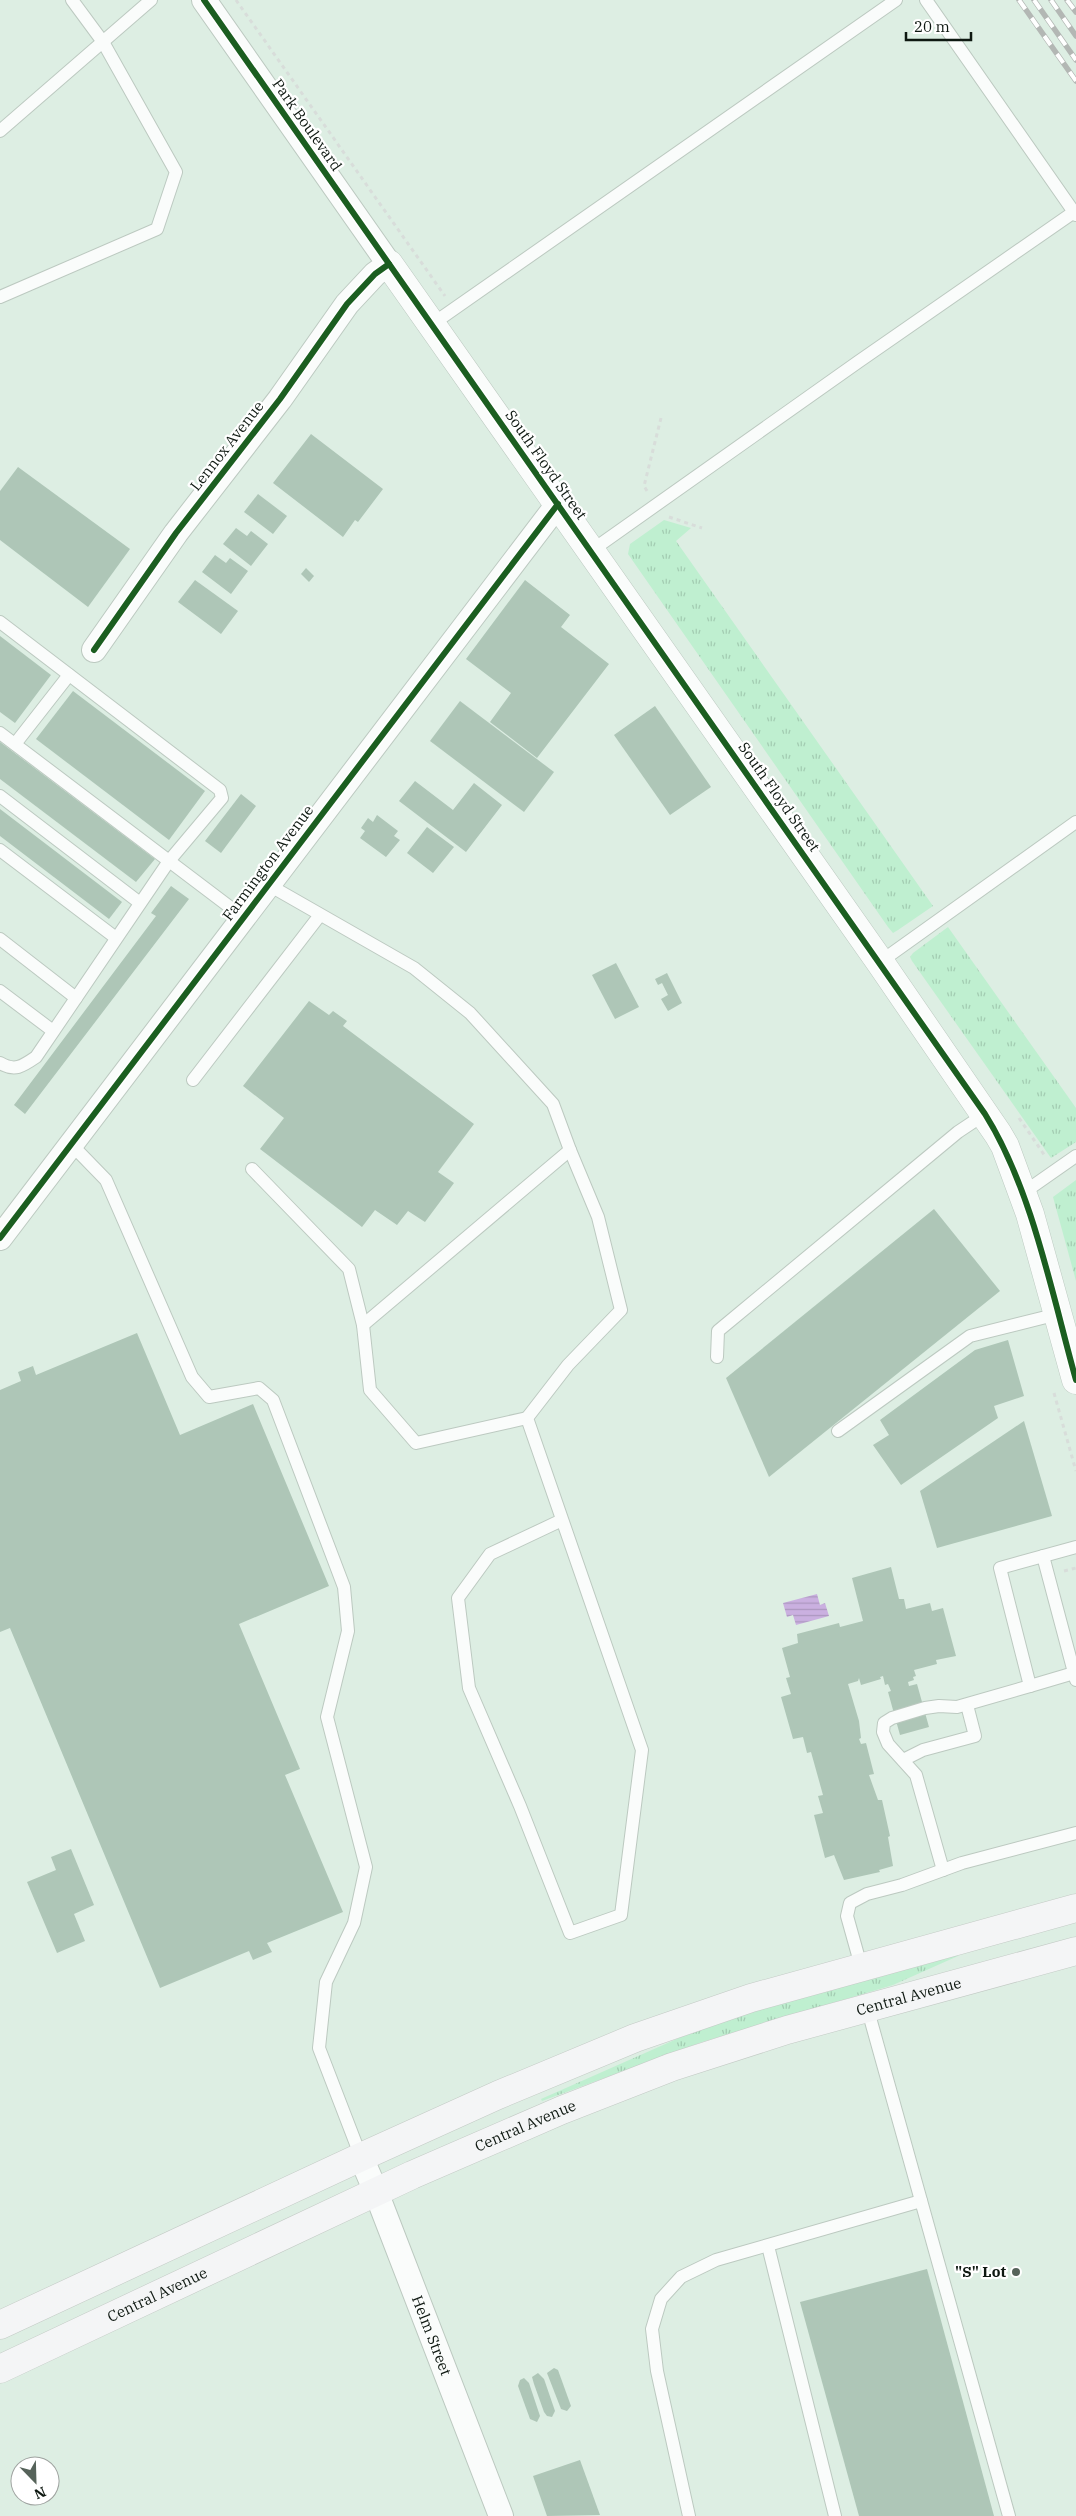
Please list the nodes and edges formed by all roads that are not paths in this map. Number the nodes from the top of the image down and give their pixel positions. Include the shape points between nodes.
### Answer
1 (72, 0) edge
2 (151, 0) edge
3 (204, 0) edge
4 (896, 0) edge
5 (926, 0) edge
6 (103, 42) junction
7 (0, 131) edge
8 (1075, 214) edge
9 (389, 264) junction
10 (0, 297) edge
11 (431, 325) junction
12 (558, 504) junction
13 (591, 551) junction
14 (0, 622) edge
15 (94, 650) dead end
16 (69, 674) junction
17 (0, 733) edge
18 (15, 744) junction
19 (0, 796) edge
20 (1076, 822) edge
21 (0, 850) edge
22 (169, 861) junction
23 (267, 884) junction
24 (140, 903) junction
25 (320, 915) junction
26 (242, 917) junction
27 (116, 938) junction
28 (0, 939) edge
29 (880, 962) junction
30 (0, 991) edge
31 (76, 998) junction
32 (53, 1031) junction
33 (0, 1063) edge
34 (193, 1080) dead end
35 (986, 1114) junction
36 (71, 1144) junction
37 (570, 1150) junction
38 (1076, 1156) edge
39 (252, 1169) dead end
40 (1023, 1193) junction
41 (0, 1238) edge
42 (1058, 1314) junction
43 (363, 1325) junction
44 (717, 1357) dead end
45 (1076, 1380) edge
46 (527, 1418) junction
47 (838, 1431) dead end
48 (562, 1520) junction
49 (1076, 1547) edge
50 (1043, 1556) junction
51 (1075, 1677) edge
52 (1030, 1686) junction
53 (967, 1705) junction
54 (903, 1760) junction
55 (1076, 1833) edge
56 (943, 1870) junction
57 (1076, 1908) edge
58 (1076, 1951) edge
59 (861, 1966) junction
60 (867, 2007) junction
61 (361, 2157) junction
62 (376, 2192) junction
63 (921, 2201) junction
64 (768, 2246) junction
65 (0, 2325) edge
66 (0, 2369) edge
67 (501, 2516) edge
68 (689, 2516) edge
69 (835, 2516) edge
70 (1009, 2516) edge

1 - 6 lane
2 - 6 lane
3 - 9 street, Park Boulevard
4 - 11 lane
5 - 8 lane
6 - 7 lane
6 - 10 lane via 176,172 157,229
8 - 13 lane
9 - 11 street, South Floyd Street
9 - 15 street, Lennox Avenue via 348,304 280,399 176,533
11 - 12 street, South Floyd Street
12 - 13 street, South Floyd Street
12 - 23 street, Farmington Avenue
13 - 29 street, South Floyd Street
14 - 16 lane
16 - 18 lane
16 - 22 lane via 220,790 222,798
17 - 18 lane
18 - 22 lane
19 - 24 lane
20 - 29 lane
21 - 27 lane
22 - 24 lane
22 - 26 lane
23 - 25 lane
23 - 26 street, Farmington Avenue
24 - 27 lane
25 - 34 lane
25 - 37 lane via 414,968 470,1013 553,1104
26 - 36 street, Farmington Avenue
27 - 31 lane
28 - 31 lane
29 - 35 street, South Floyd Street
30 - 32 lane
31 - 32 lane
32 - 33 lane via 36,1057 21,1068 8,1068
35 - 40 street, South Floyd Street via 1005,1146
35 - 44 lane via 958,1132 718,1331
36 - 41 street, Farmington Avenue
36 - 61 lane via 106,1180 192,1377 209,1397 259,1388 273,1400 344,1587 348,1631 328,1717 366,1867 354,1923 326,1982 319,2048
37 - 43 lane
37 - 46 lane via 598,1217 621,1310 568,1365
38 - 40 lane
39 - 43 lane via 349,1269
40 - 42 street, South Floyd Street
42 - 45 street, South Floyd Street
42 - 47 lane via 970,1336
43 - 46 lane via 370,1390 416,1443
46 - 48 lane
48 - 48 lane via 642,1750 620,1915 570,1933 469,1688 458,1598 490,1554
49 - 50 lane
50 - 51 lane
50 - 52 lane via 1000,1568
51 - 52 lane
52 - 53 lane
53 - 54 lane via 975,1736 923,1750
53 - 54 lane via 925,1708 884,1723 883,1732 888,1744
54 - 56 lane via 916,1775
55 - 56 lane
56 - 59 lane via 867,1894 850,1903 847,1916
57 - 59 main road
58 - 60 main road, Central Avenue
59 - 61 main road via 751,1998 635,2038
60 - 62 main road, Central Avenue via 672,2067 562,2110
60 - 63 lane
61 - 62 street, Helm Street
61 - 65 main road
62 - 66 main road, Central Avenue
62 - 67 street, Helm Street
63 - 64 lane
63 - 70 lane
64 - 68 lane via 716,2260 681,2278 661,2299 652,2329 657,2372
64 - 69 lane

